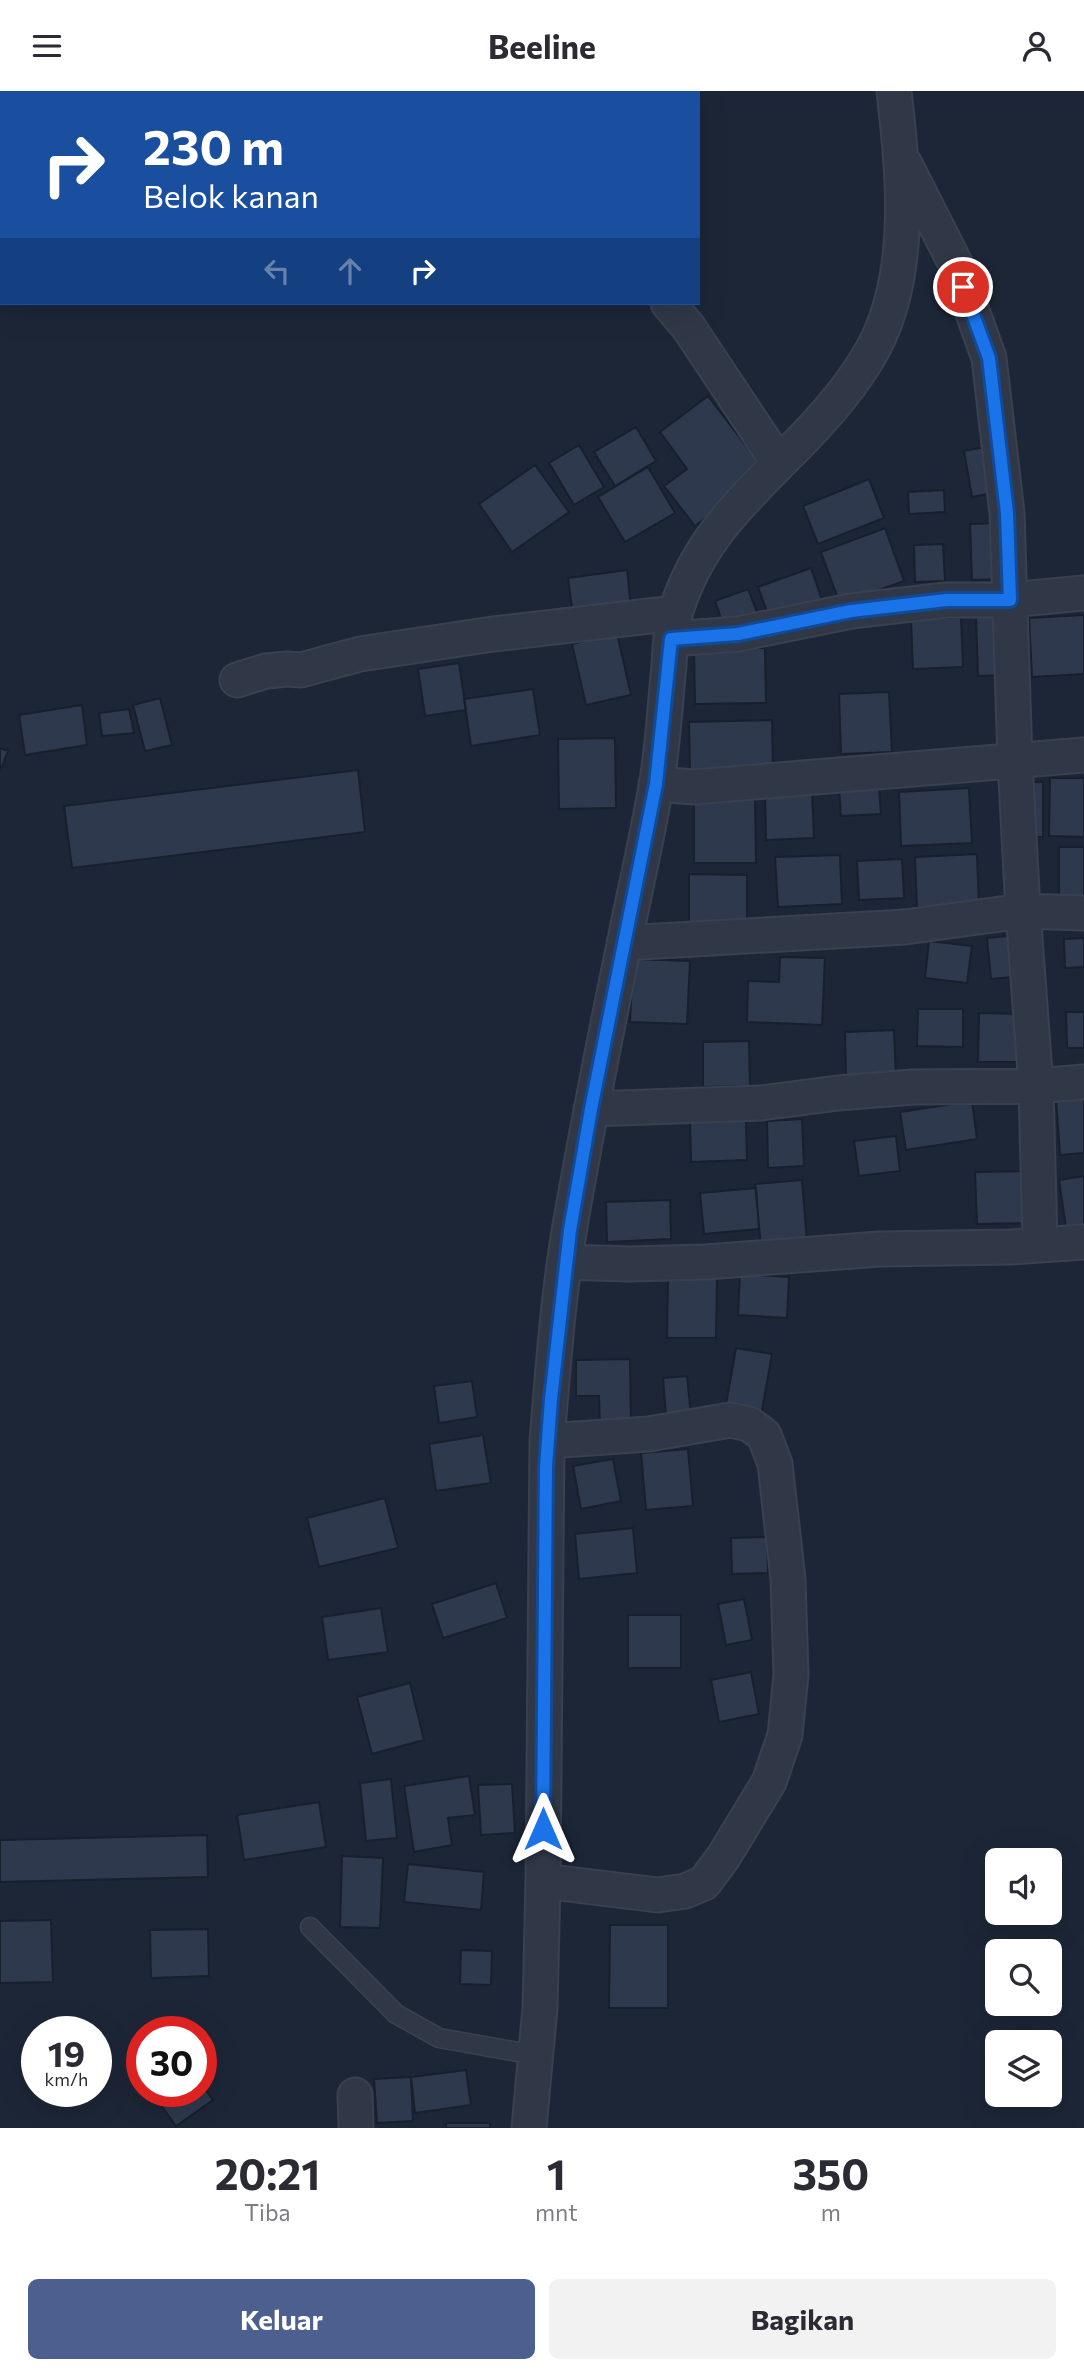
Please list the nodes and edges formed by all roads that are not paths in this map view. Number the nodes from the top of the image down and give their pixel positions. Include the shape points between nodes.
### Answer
1 (894, 91) edge
2 (902, 159) junction
3 (670, 305) edge
4 (778, 462) junction
5 (1084, 593) edge
6 (1010, 600) junction
7 (673, 626) junction
8 (237, 680) dead end
9 (1084, 755) edge
10 (1015, 761) junction
11 (656, 784) junction
12 (1023, 911) junction
13 (1084, 913) edge
14 (624, 943) junction
15 (1084, 1082) edge
16 (1037, 1086) junction
17 (591, 1109) junction
18 (1084, 1242) edge
19 (1040, 1244) junction
20 (565, 1262) junction
21 (547, 1441) junction
22 (543, 1881) junction
23 (310, 1927) dead end
24 (535, 2055) junction
25 (355, 2095) dead end
26 (356, 2128) edge
27 (529, 2128) edge

1 - 2 street
2 - 4 street via 899,274 878,339 839,401
2 - 6 street via 955,263 989,358 1007,513
3 - 4 street
4 - 7 street via 697,559
5 - 6 street
6 - 7 street via 946,600 864,609 738,634
6 - 10 street
7 - 8 street via 493,634 360,655 301,670 266,671
7 - 11 street
9 - 10 street
10 - 11 street via 694,786
10 - 12 street
11 - 14 street
12 - 13 street
12 - 14 street via 905,927
12 - 16 street
14 - 17 street
15 - 16 street
16 - 17 street via 914,1087 761,1103
16 - 19 street
17 - 20 street
18 - 19 street
19 - 20 street via 880,1249 706,1262
20 - 21 street
21 - 22 street
21 - 22 street via 649,1434 730,1420 749,1423 764,1435 775,1464 788,1579 791,1675 785,1735 769,1782 705,1883 658,1895
22 - 24 street
23 - 24 lane via 396,2014 439,2038
24 - 27 street
25 - 26 street

